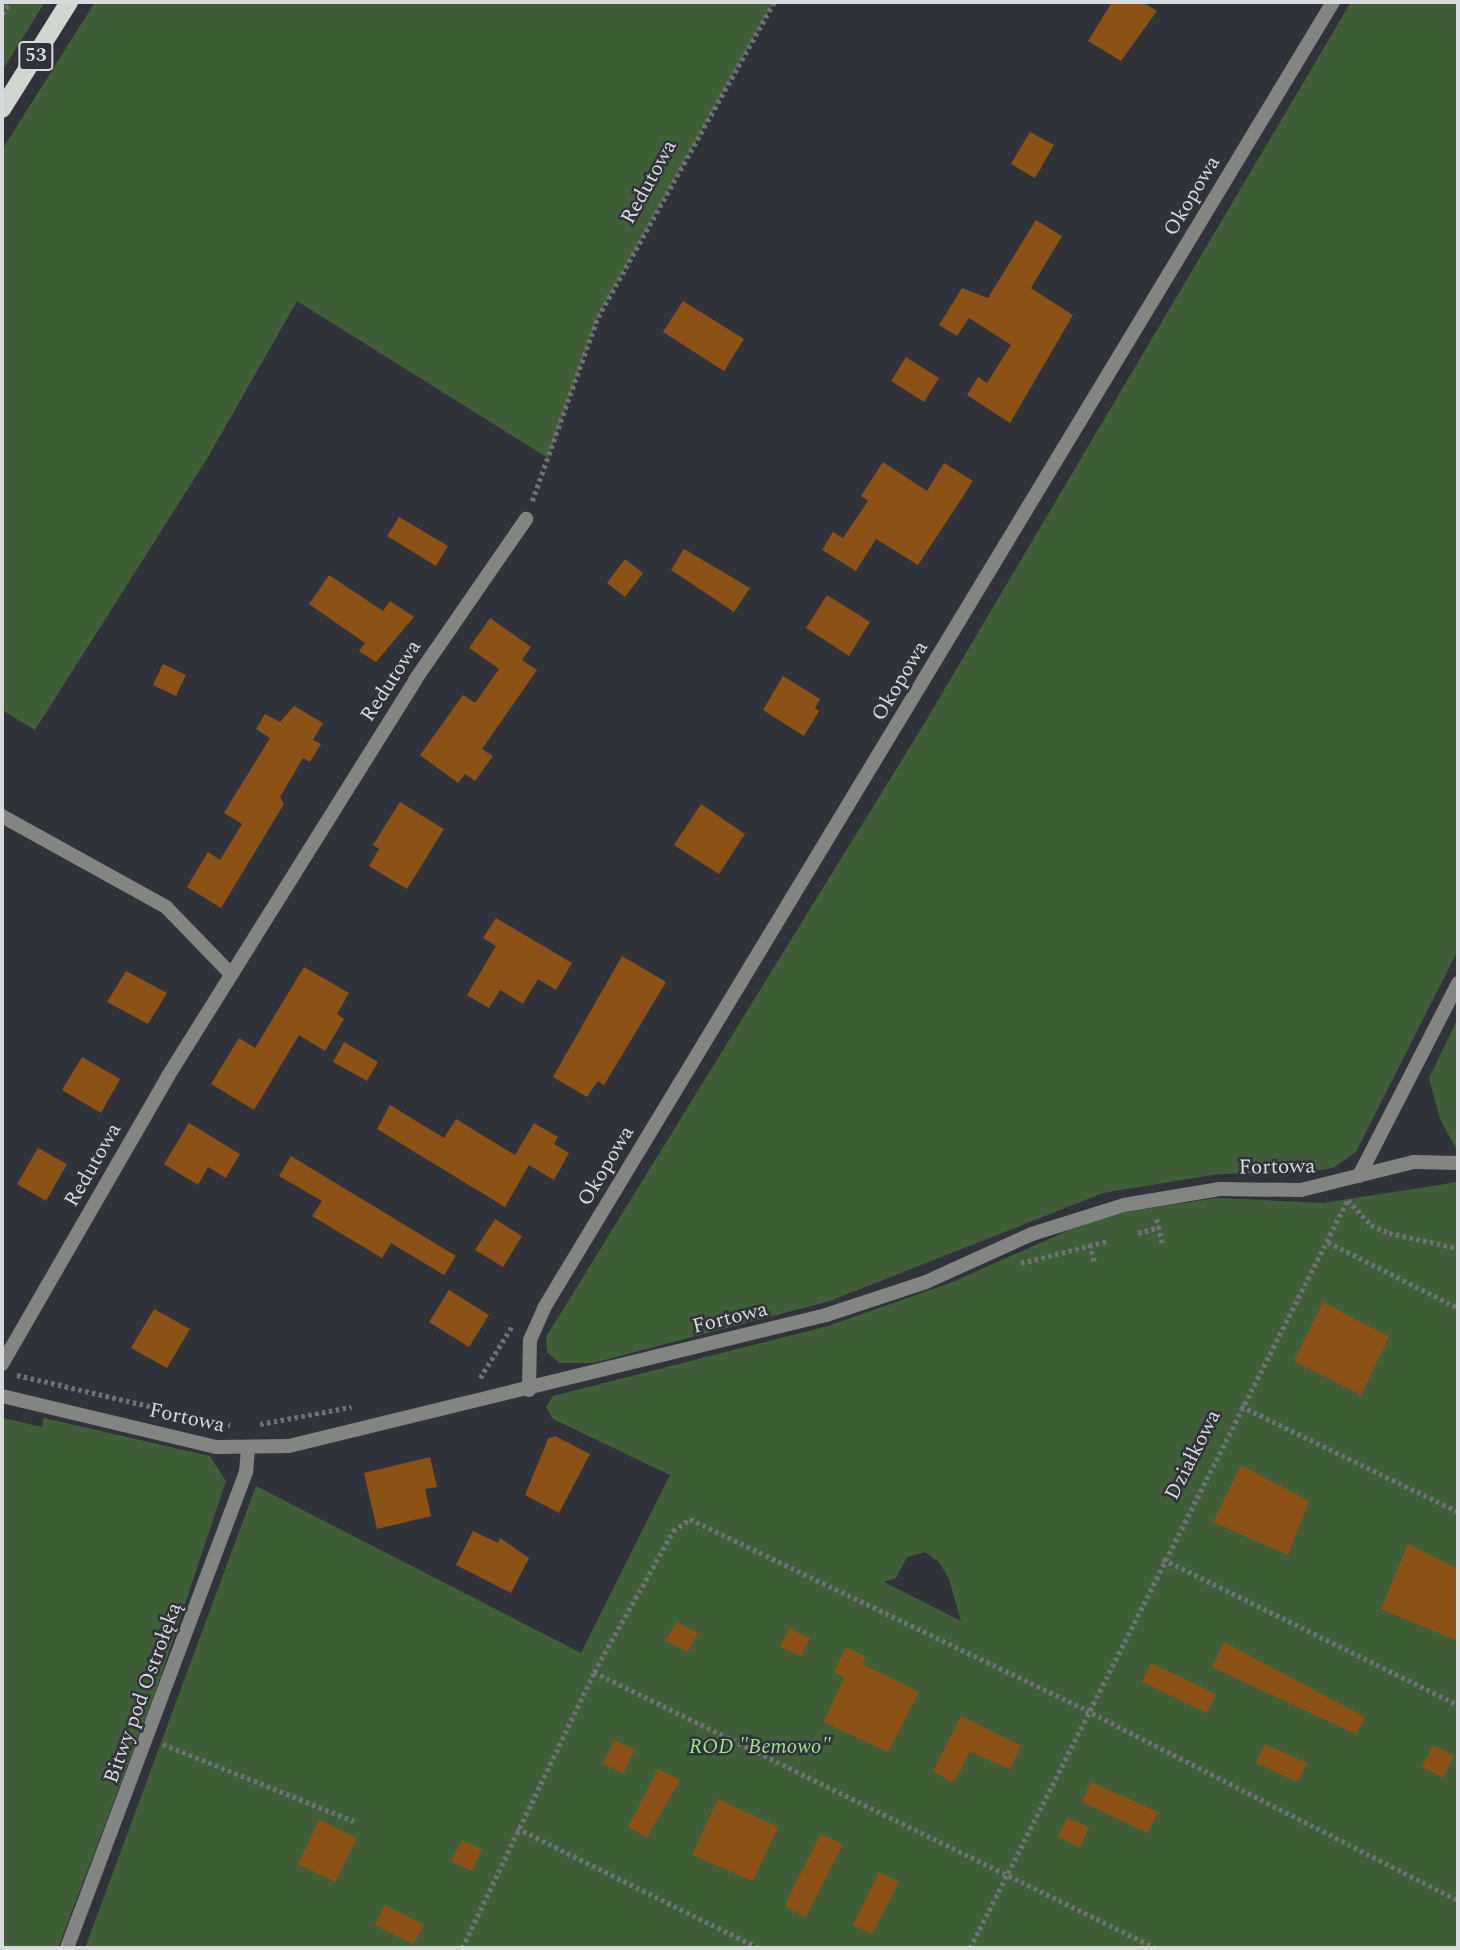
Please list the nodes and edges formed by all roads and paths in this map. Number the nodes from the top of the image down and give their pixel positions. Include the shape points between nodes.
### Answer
1 (10, 2) edge
2 (69, 2) edge
3 (774, 2) edge
4 (1333, 2) edge
5 (2, 14) edge
6 (2, 109) edge
7 (526, 519) joint
8 (2, 816) edge
9 (232, 974) junction
10 (1458, 983) edge
11 (1458, 1163) edge
12 (1359, 1176) junction
13 (1348, 1199) junction
14 (1159, 1227) dead end
15 (1138, 1233) dead end
16 (1108, 1241) dead end
17 (1328, 1242) junction
18 (1458, 1248) edge
19 (1026, 1262) dead end
20 (1458, 1308) edge
21 (7, 1369) edge
22 (529, 1390) junction
23 (2, 1396) edge
24 (357, 1406) dead end
25 (1241, 1406) junction
26 (254, 1425) dead end
27 (243, 1426) dead end
28 (248, 1450) junction
29 (1458, 1513) edge
30 (1163, 1559) junction
31 (594, 1672) junction
32 (1458, 1705) edge
33 (1086, 1710) junction
34 (150, 1738) junction
35 (354, 1821) dead end
36 (517, 1828) junction
37 (1007, 1874) junction
38 (1458, 1900) edge
39 (67, 1948) edge
40 (462, 1948) edge
41 (759, 1948) edge
42 (970, 1948) edge
43 (1156, 1948) edge

1 - 5 path
2 - 6 main road, 53
3 - 7 path, Redutowa via 598,317
4 - 22 street, Okopowa via 544,1308 530,1340
7 - 9 street, Redutowa via 415,680
8 - 9 street via 166,907
9 - 21 street, Redutowa
10 - 12 street
11 - 12 street, Fortowa via 1413,1161
12 - 13 path, Działkowa
12 - 22 street, Fortowa via 1333,1186 1220,1189 1124,1205 1032,1234 882,1298
13 - 17 path, Działkowa
13 - 18 path via 1365,1220 1389,1233
14 - 15 path
16 - 19 path
17 - 20 path
17 - 25 path, Działkowa
21 - 27 path
22 - 28 street, Fortowa via 289,1446
23 - 28 street, Fortowa
24 - 26 path
25 - 29 path
25 - 30 path, Działkowa
28 - 34 street, Bitwy pod Ostrołęką via 246,1472
30 - 32 path
30 - 33 path, Działkowa
31 - 33 path via 673,1531 697,1519
31 - 36 path
31 - 37 path
33 - 37 path, Działkowa
33 - 38 path
34 - 35 path
34 - 39 street, Bitwy pod Ostrołęką
36 - 40 path
36 - 41 path
37 - 42 path, Działkowa
37 - 43 path

